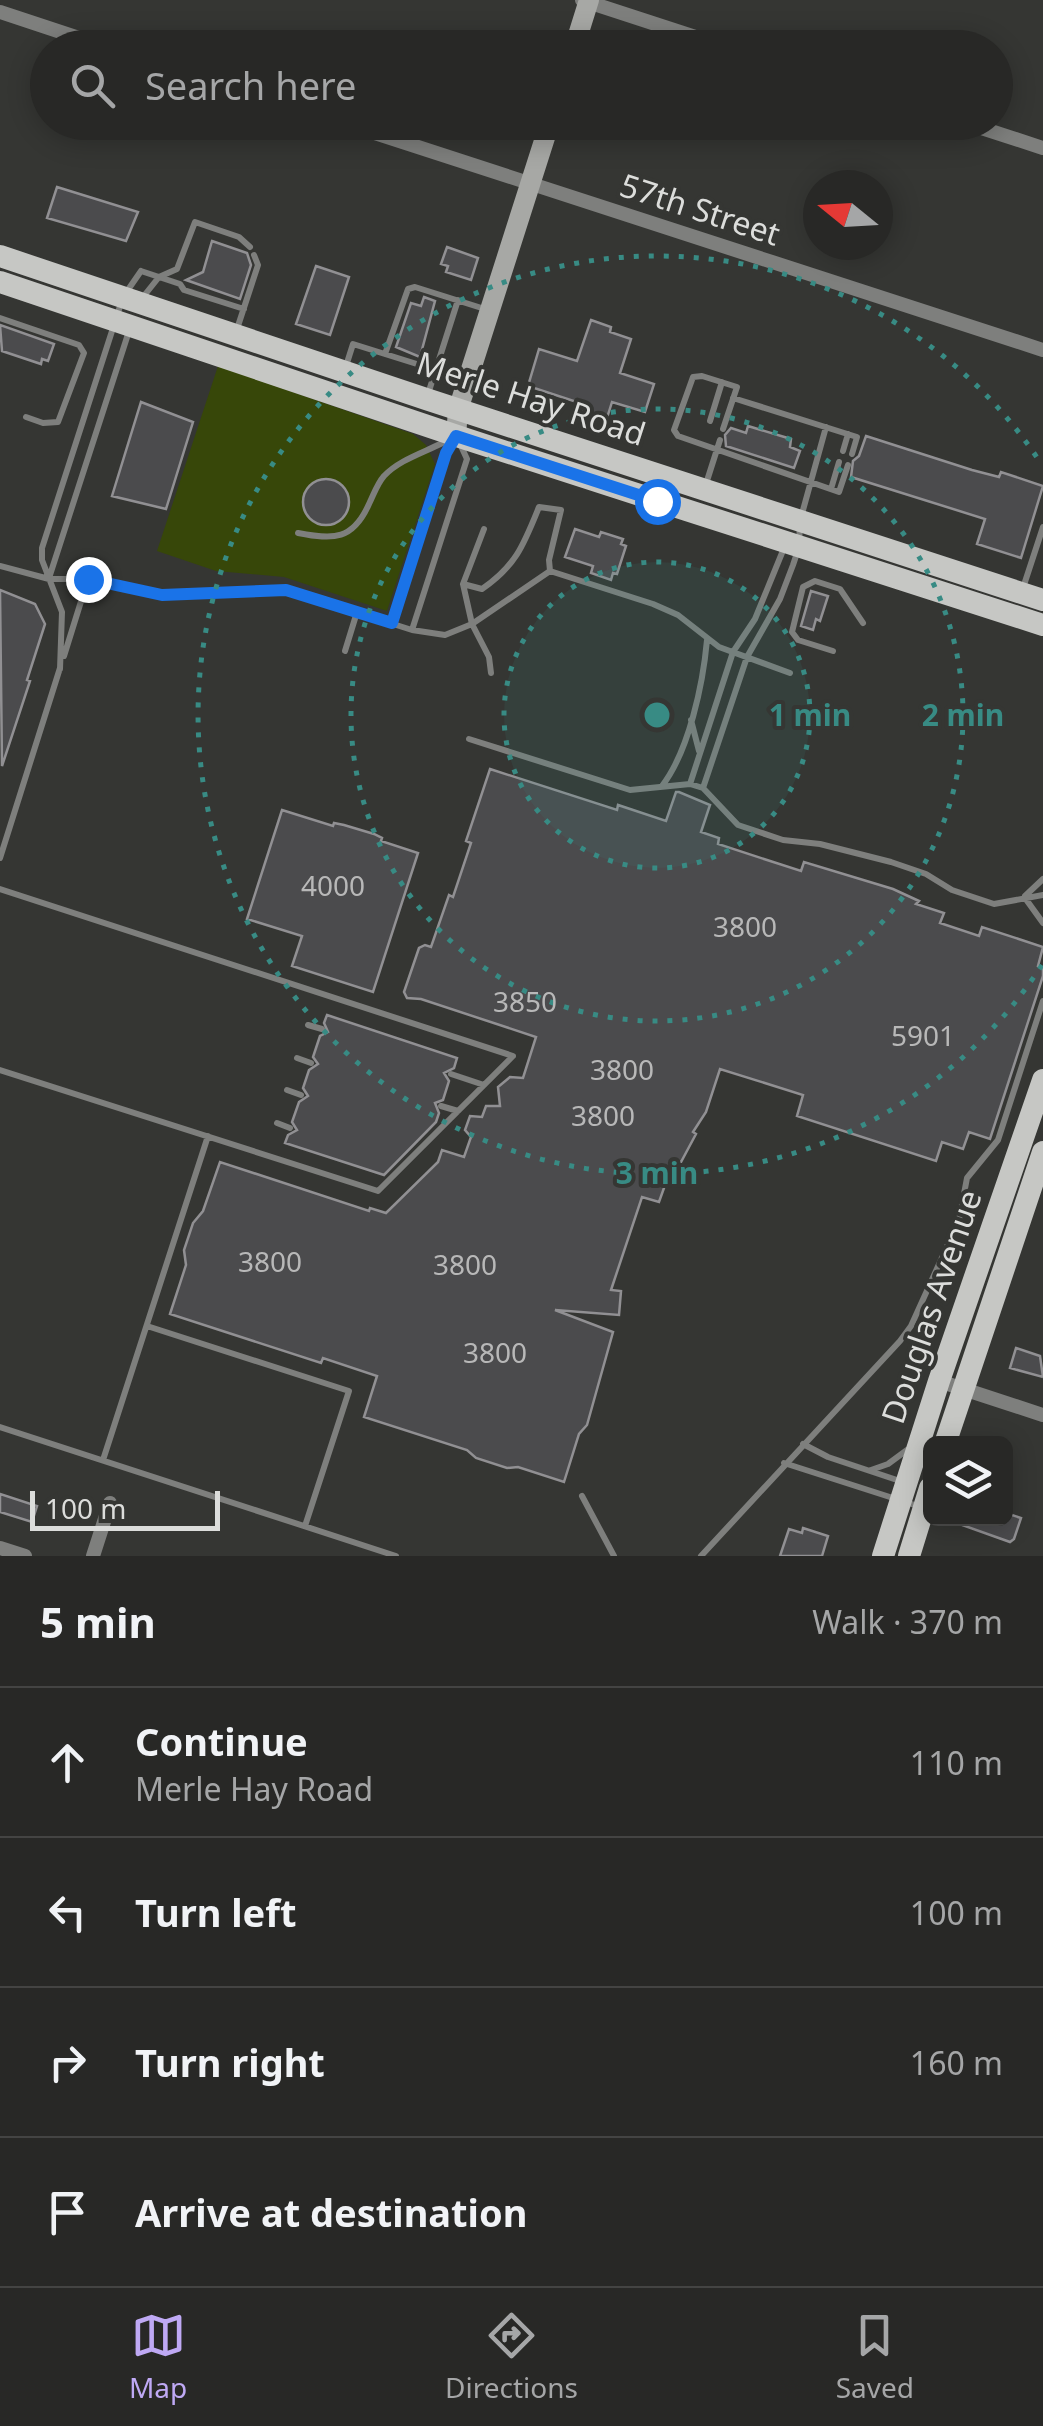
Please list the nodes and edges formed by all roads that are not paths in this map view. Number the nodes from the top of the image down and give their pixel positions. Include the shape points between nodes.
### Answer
1 (586, 1) edge
2 (0, 12) edge
3 (54, 30) edge
4 (579, 30) edge
5 (674, 30) edge
6 (1013, 138) edge
7 (396, 140) edge
8 (544, 140) edge
9 (1043, 148) edge
10 (530, 184) junction
11 (0, 256) edge
12 (141, 271) junction
13 (159, 277) junction
14 (0, 282) edge
15 (131, 299) junction
16 (458, 300) junction
17 (244, 308) junction
18 (490, 311) junction
19 (0, 318) edge
20 (123, 323) junction
21 (235, 334) junction
22 (1043, 350) edge
23 (385, 354) junction
24 (436, 370) junction
25 (344, 372) junction
26 (722, 382) junction
27 (733, 398) junction
28 (426, 399) junction
29 (458, 410) junction
30 (26, 418) dead end
31 (710, 420) dead end
32 (826, 427) junction
33 (723, 429) dead end
34 (456, 436) junction
35 (720, 440) dead end
36 (716, 452) junction
37 (847, 452) dead end
38 (844, 464) dead end
39 (810, 483) junction
40 (704, 489) junction
41 (800, 521) junction
42 (1043, 527) edge
43 (484, 529) dead end
44 (298, 533) dead end
45 (792, 545) junction
46 (0, 566) edge
47 (550, 571) junction
48 (88, 579) junction
49 (48, 580) junction
50 (463, 584) junction
51 (1032, 596) edge
52 (357, 612) junction
53 (392, 623) junction
54 (863, 623) dead end
55 (472, 624) junction
56 (1043, 625) edge
57 (412, 630) junction
58 (707, 640) junction
59 (345, 651) dead end
60 (833, 651) dead end
61 (733, 652) junction
62 (746, 656) junction
63 (60, 669) junction
64 (491, 672) dead end
65 (790, 672) dead end
66 (691, 718) junction
67 (469, 740) dead end
68 (700, 753) junction
69 (690, 784) junction
70 (661, 787) junction
71 (703, 788) junction
72 (0, 858) edge
73 (1043, 878) edge
74 (0, 889) edge
75 (1043, 895) edge
76 (1024, 897) junction
77 (1043, 923) edge
78 (1043, 1002) edge
79 (308, 1025) dead end
80 (322, 1030) dead end
81 (298, 1058) dead end
82 (311, 1063) dead end
83 (0, 1070) edge
84 (452, 1074) dead end
85 (1043, 1080) edge
86 (484, 1085) junction
87 (287, 1090) dead end
88 (301, 1095) dead end
89 (441, 1106) dead end
90 (458, 1111) junction
91 (276, 1123) dead end
92 (290, 1128) dead end
93 (208, 1136) junction
94 (1036, 1147) edge
95 (147, 1326) junction
96 (939, 1382) junction
97 (962, 1389) junction
98 (1043, 1415) edge
99 (0, 1427) edge
100 (924, 1429) junction
101 (947, 1436) edge
102 (803, 1444) junction
103 (103, 1460) junction
104 (784, 1463) junction
105 (868, 1470) junction
106 (904, 1492) junction
107 (923, 1494) edge
108 (923, 1494) edge
109 (582, 1496) dead end
110 (110, 1504) dead end
111 (923, 1511) edge
112 (306, 1526) junction
113 (0, 1548) edge
114 (25, 1556) edge
115 (93, 1556) edge
116 (396, 1556) edge
117 (614, 1556) edge
118 (700, 1556) edge
119 (883, 1556) edge
120 (909, 1556) edge

1 - 4 street
1 - 5 street
2 - 3 street
6 - 9 street
7 - 10 street, 57th Street
8 - 10 street
10 - 18 street
10 - 22 street, 57th Street
11 - 15 main road, Merle Hay Road
12 - 13 lane
12 - 15 lane
12 - 15 lane
13 - 15 lane
13 - 17 lane
13 - 17 lane via 177,269 195,222 240,237 258,265
14 - 20 main road, Merle Hay Road
15 - 20 lane
15 - 20 lane
15 - 21 main road, Merle Hay Road
16 - 18 lane
16 - 23 lane via 408,289
16 - 24 lane
17 - 21 lane
18 - 29 street
19 - 30 lane via 80,345 84,353 58,422
20 - 34 main road, Merle Hay Road
20 - 49 lane
20 - 49 lane via 42,548
21 - 25 main road, Merle Hay Road
23 - 24 lane
23 - 25 lane via 353,344
24 - 28 lane
25 - 28 main road, Merle Hay Road
26 - 27 lane via 736,387
26 - 31 lane
26 - 36 lane via 690,378 675,434 704,440
27 - 32 lane
27 - 33 lane
28 - 29 main road, Merle Hay Road
29 - 34 street
29 - 40 main road, Merle Hay Road
32 - 37 lane via 853,436
32 - 39 lane
34 - 44 lane via 390,470 347,533
34 - 45 main road, Merle Hay Road
34 - 53 lane
34 - 57 lane via 466,459
35 - 36 lane
36 - 39 lane
36 - 40 lane
38 - 39 lane via 835,490
39 - 41 lane
40 - 41 main road, Merle Hay Road
41 - 45 lane
41 - 45 lane
41 - 51 main road, Merle Hay Road
42 - 51 lane
43 - 50 lane
45 - 56 main road, Merle Hay Road
45 - 61 lane
45 - 62 lane via 780,599
46 - 49 lane
47 - 50 lane via 561,510 539,507 521,552 503,575 482,589
47 - 55 lane
47 - 58 lane via 678,615
48 - 49 lane
48 - 52 lane via 162,595 286,590
48 - 63 lane
49 - 63 lane via 62,612
50 - 55 lane
52 - 53 lane
52 - 59 lane
53 - 57 lane
54 - 60 lane via 840,588 814,581 804,587 794,637
55 - 57 lane via 445,635
55 - 64 lane
58 - 61 lane
58 - 66 lane
61 - 62 lane
61 - 68 lane
62 - 65 lane
62 - 71 lane
63 - 72 lane
66 - 68 lane
66 - 70 lane
67 - 70 lane via 630,790
68 - 69 lane
69 - 70 lane
69 - 71 lane
71 - 76 lane via 738,824 783,840 890,862 994,904
73 - 76 lane
74 - 86 lane via 514,1056
75 - 76 lane
76 - 77 lane
78 - 102 lane via 998,1140 967,1178 959,1220 911,1326
79 - 80 lane
81 - 82 lane
83 - 93 lane
84 - 86 lane
85 - 94 main road, Douglas Avenue
86 - 90 lane
87 - 88 lane
89 - 90 lane
90 - 93 lane via 378,1191
91 - 92 lane
93 - 95 lane
94 - 96 main road, Douglas Avenue
94 - 97 main road, Douglas Avenue
95 - 103 lane
95 - 112 lane via 350,1391
96 - 97 street
96 - 100 main road, Douglas Avenue
97 - 98 street
97 - 101 main road, Douglas Avenue
99 - 103 lane
100 - 105 lane via 904,1454
100 - 106 main road, Douglas Avenue
102 - 104 lane
102 - 105 lane
103 - 112 lane
104 - 106 lane
104 - 118 lane
105 - 106 lane
106 - 107 lane
106 - 108 lane
106 - 119 main road, Douglas Avenue
109 - 117 lane
110 - 115 street
111 - 120 main road
112 - 116 lane
113 - 114 street

